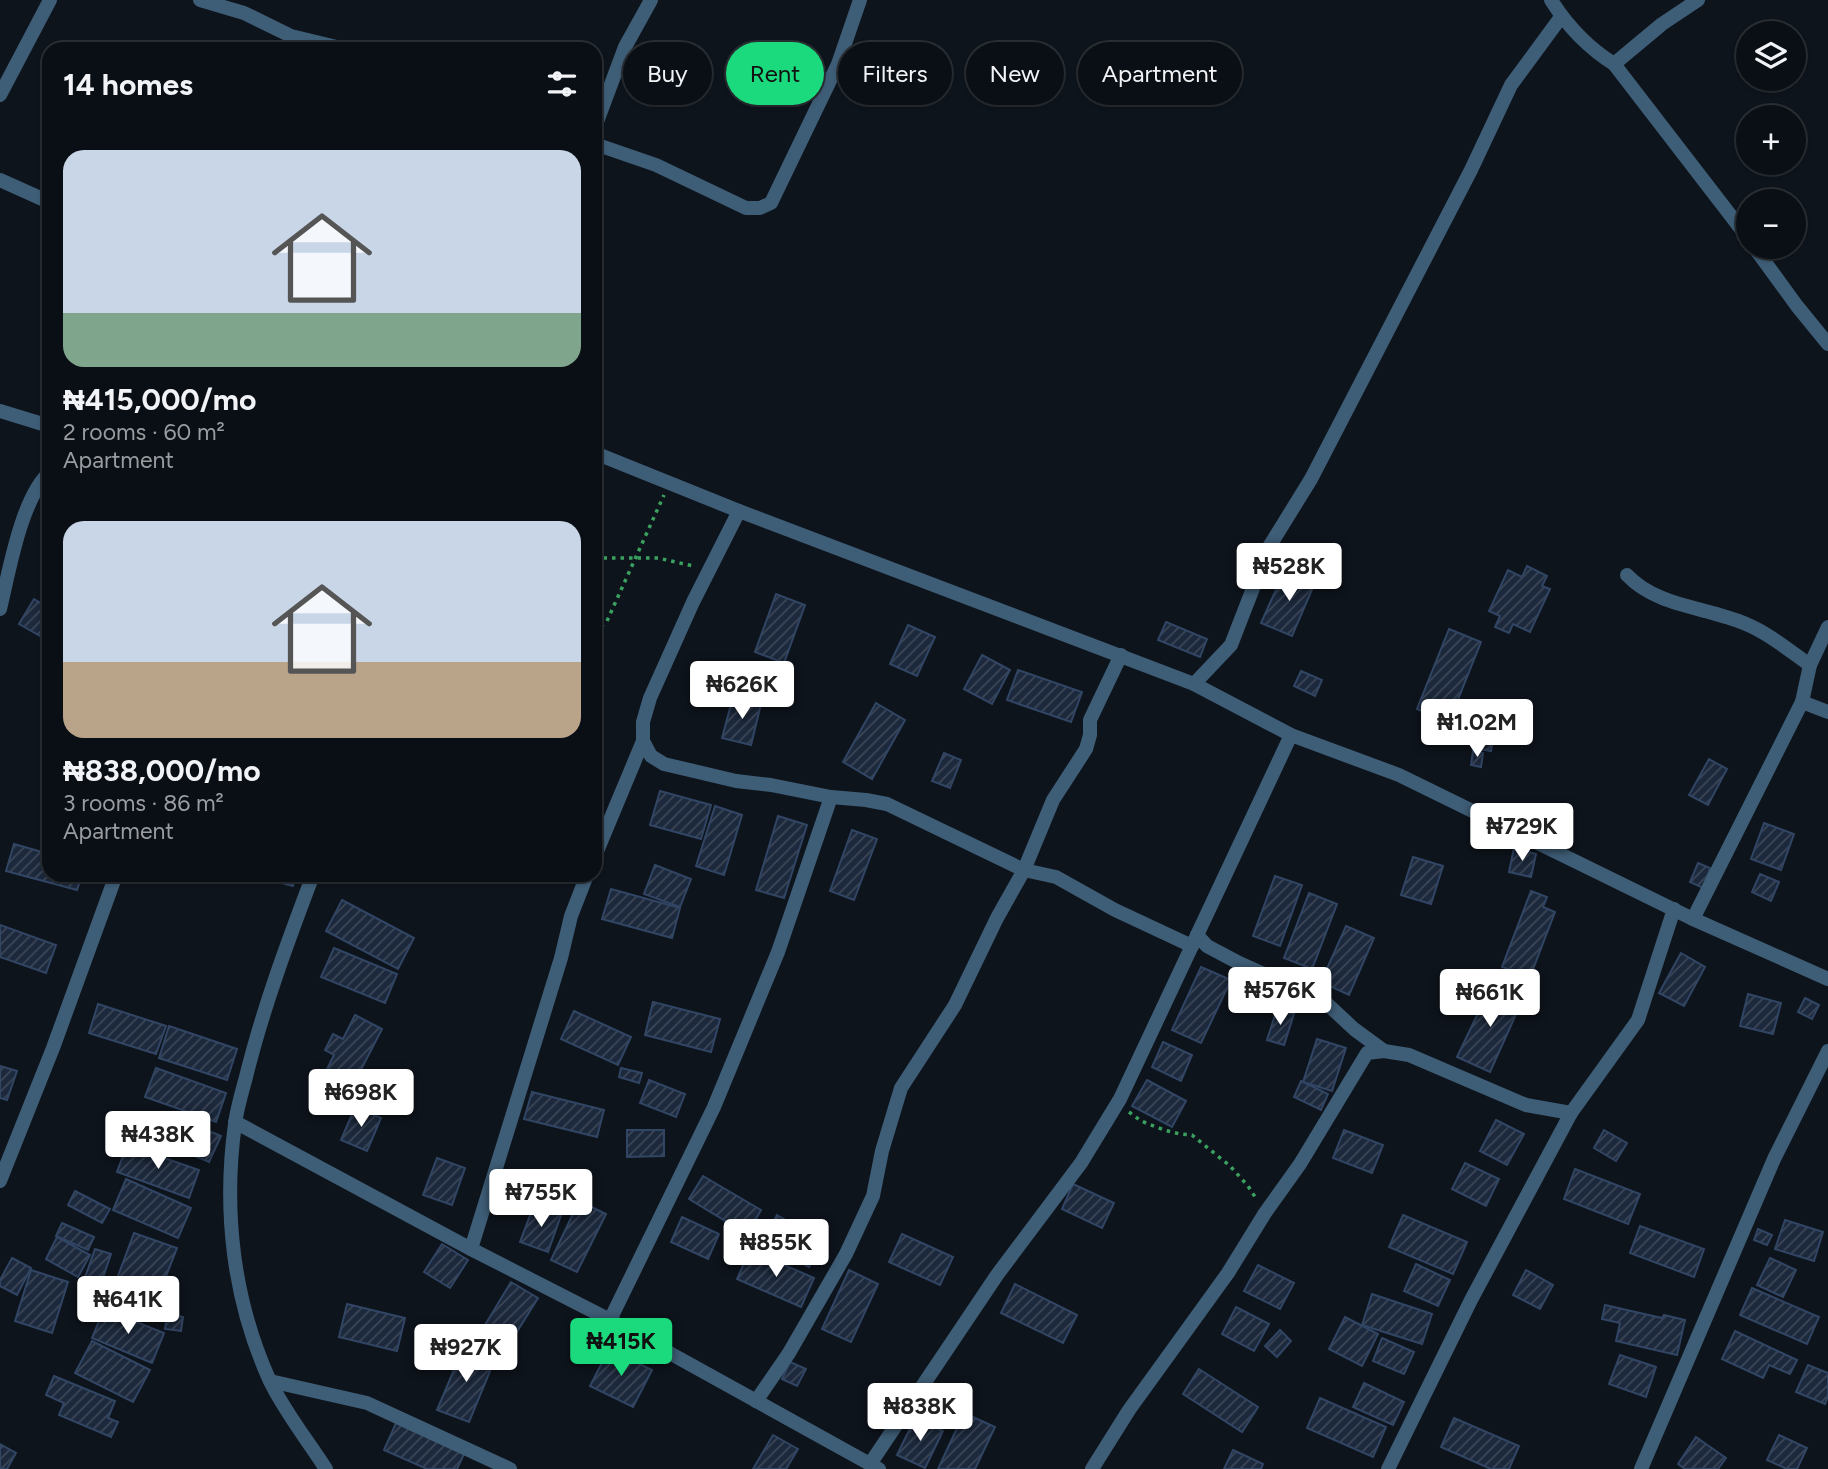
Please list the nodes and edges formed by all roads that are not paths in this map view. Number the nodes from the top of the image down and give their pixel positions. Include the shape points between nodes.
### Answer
1 (50, 0) edge
2 (200, 0) edge
3 (651, 0) edge
4 (860, 0) edge
5 (1551, 0) edge
6 (1698, 0) edge
7 (1561, 17) junction
8 (316, 42) edge
9 (1614, 64) junction
10 (0, 95) edge
11 (602, 108) edge
12 (602, 146) edge
13 (0, 180) edge
14 (42, 199) edge
15 (1736, 222) edge
16 (1763, 259) edge
17 (1828, 344) edge
18 (0, 411) edge
19 (42, 424) edge
20 (602, 456) edge
21 (42, 483) edge
22 (739, 511) junction
23 (1627, 575) dead end
24 (0, 609) edge
25 (1828, 627) edge
26 (1121, 655) junction
27 (1810, 664) junction
28 (1194, 684) junction
29 (1802, 702) junction
30 (1828, 712) edge
31 (1291, 735) junction
32 (643, 741) junction
33 (831, 797) junction
34 (602, 839) edge
35 (1024, 870) junction
36 (113, 882) edge
37 (310, 882) edge
38 (584, 882) edge
39 (1674, 909) junction
40 (1693, 919) junction
41 (1194, 941) junction
42 (1828, 979) edge
43 (1384, 1051) junction
44 (1828, 1051) edge
45 (1571, 1112) junction
46 (235, 1122) junction
47 (0, 1181) edge
48 (471, 1249) junction
49 (610, 1320) junction
50 (270, 1381) junction
51 (756, 1401) junction
52 (874, 1466) edge
53 (326, 1469) edge
54 (510, 1469) edge
55 (1092, 1469) edge
56 (1388, 1469) edge
57 (1641, 1469) edge

1 - 10 street
2 - 8 street
3 - 11 street via 625,47
4 - 12 street via 838,64 771,203 746,208 656,165
5 - 7 street
6 - 9 street
7 - 9 street via 1588,47
7 - 28 street via 1511,85 1311,479 1269,547 1231,645
9 - 15 street
13 - 14 street
16 - 17 street
18 - 19 street
20 - 22 street
21 - 24 street via 22,520
22 - 26 street
22 - 32 street via 650,698
23 - 27 street via 1640,589 1747,624
25 - 27 street
26 - 28 street
26 - 35 street via 1090,720 1086,749 1053,800
27 - 29 street
28 - 31 street
29 - 30 street
29 - 40 street
31 - 39 street via 1399,775
31 - 41 street
32 - 33 street via 651,756 664,765
32 - 34 street
33 - 35 street via 887,804
33 - 49 street via 778,952 714,1108
35 - 41 street via 1056,877 1115,910
35 - 51 street via 954,1005 901,1088 873,1196 846,1254
36 - 47 street
37 - 46 street via 258,1027
38 - 48 street
39 - 40 street
39 - 45 street via 1638,1020
40 - 42 street
41 - 43 street via 1323,1000
41 - 52 street via 1121,1099 1081,1163 996,1275
43 - 45 street via 1409,1055 1526,1105
43 - 55 street via 1367,1053 1228,1273
44 - 57 street via 1774,1159
45 - 56 street
46 - 48 street
46 - 50 street via 232,1246 250,1329
48 - 49 street
49 - 51 street
50 - 53 street
50 - 54 street via 367,1403
51 - 52 street

